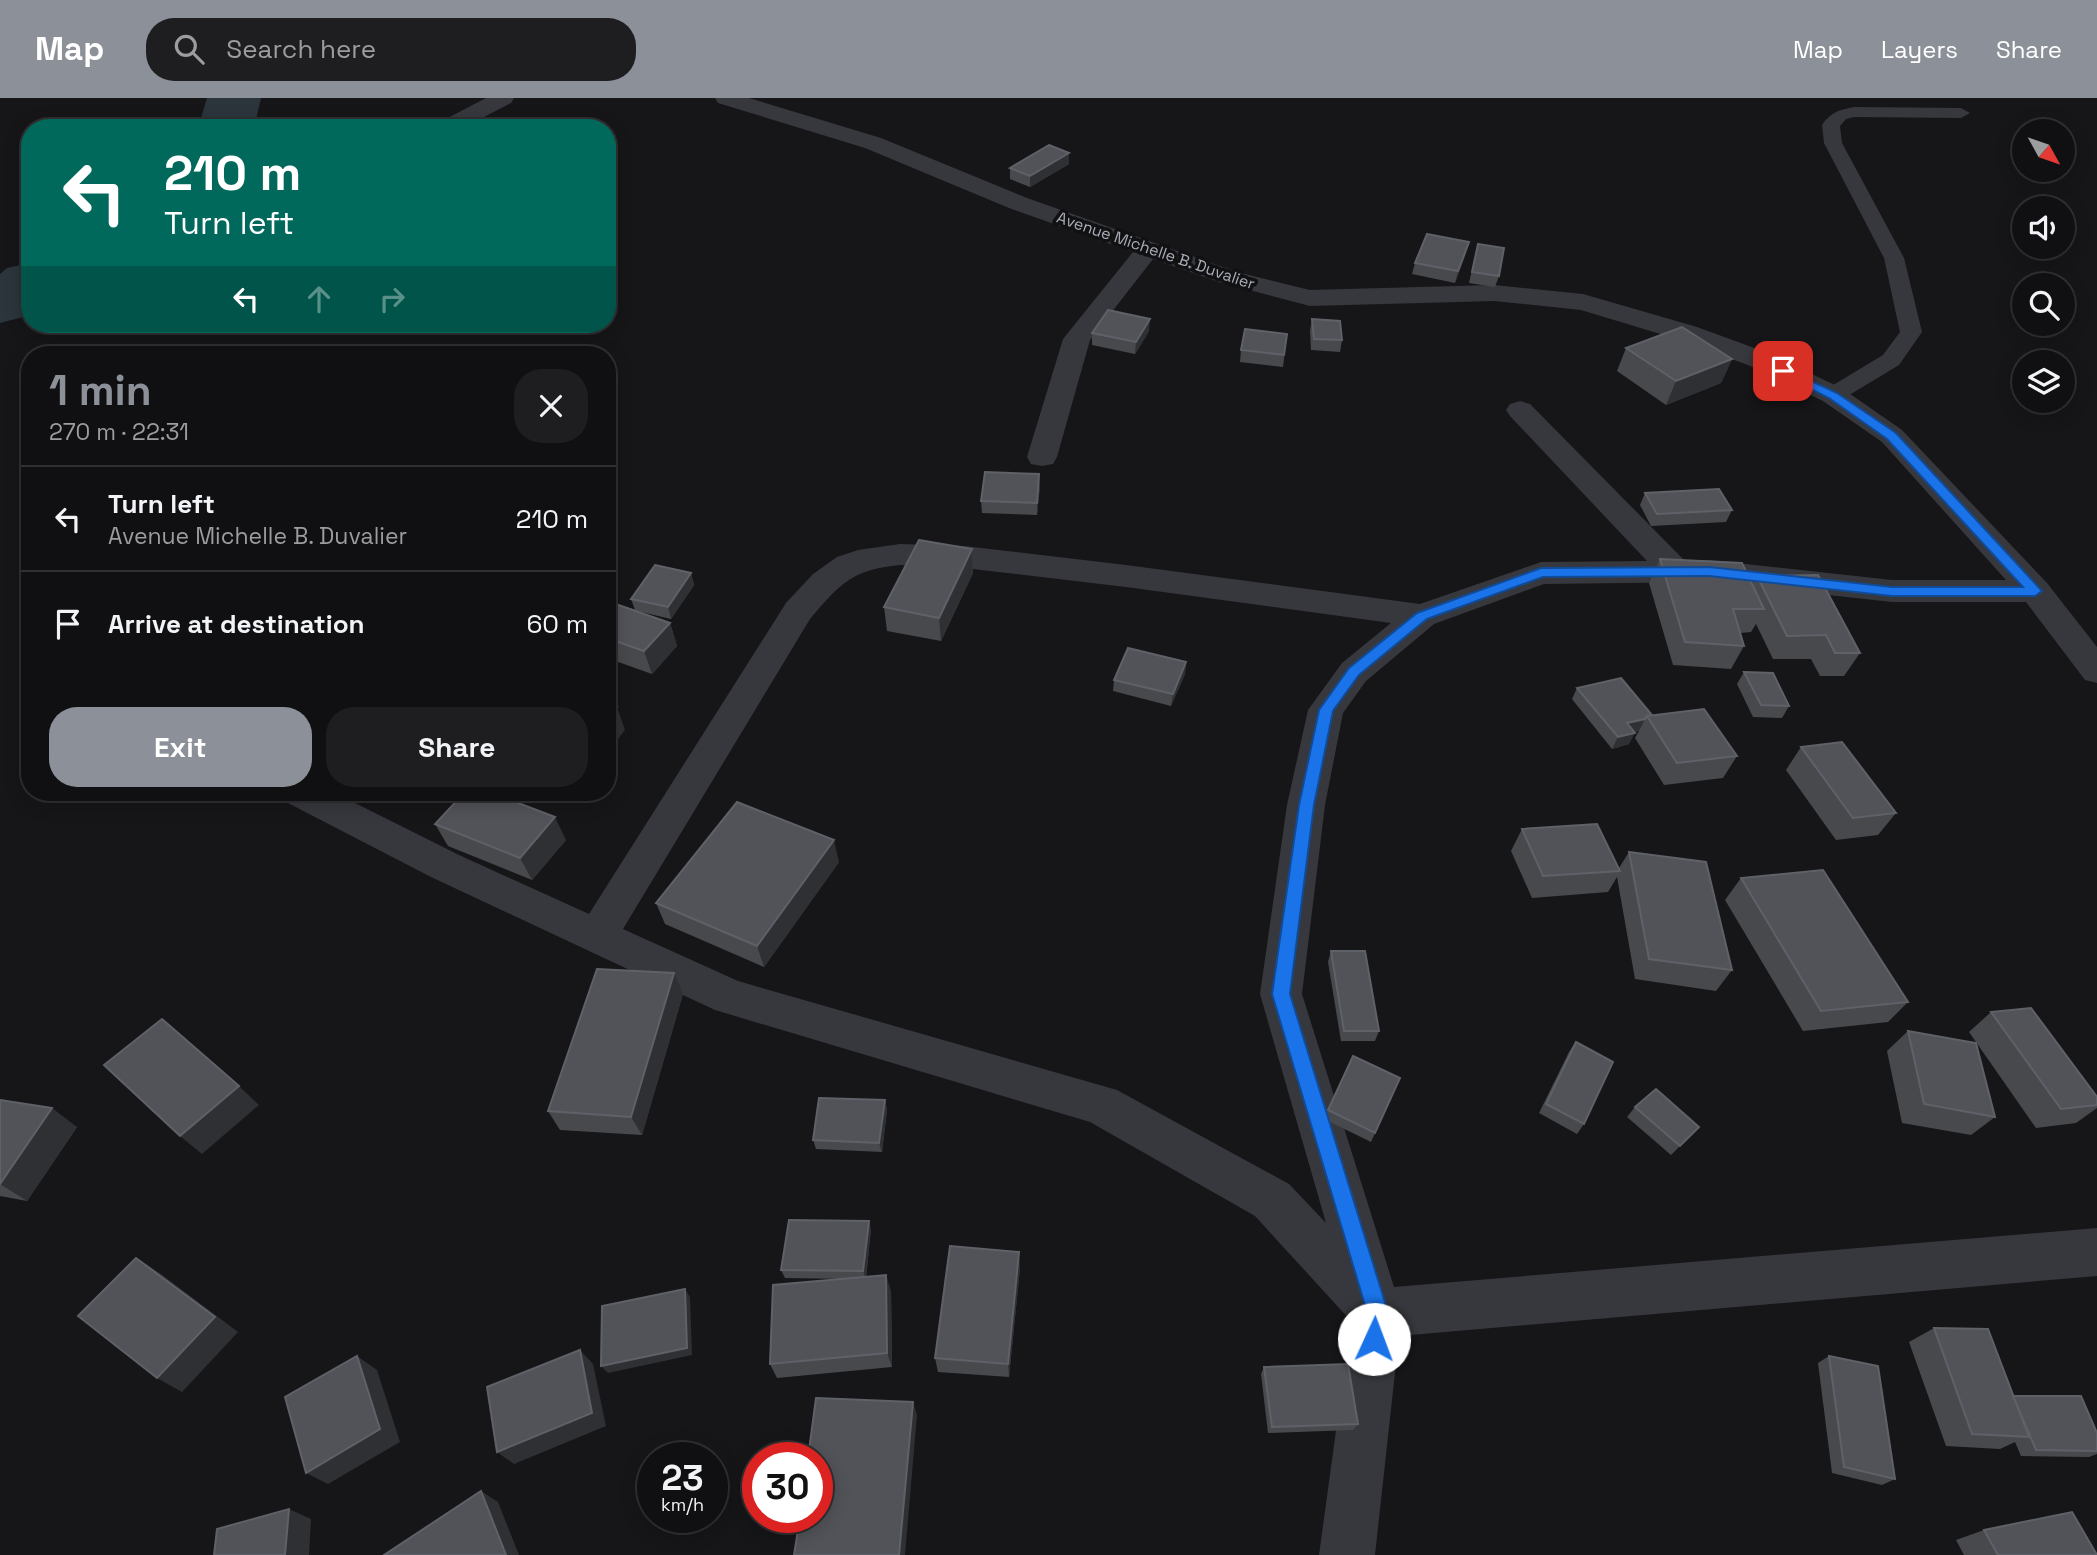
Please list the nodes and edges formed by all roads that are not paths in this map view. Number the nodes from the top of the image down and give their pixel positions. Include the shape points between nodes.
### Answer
1 (503, 98) edge
2 (726, 98) edge
3 (1961, 113) dead end
4 (463, 119) edge
5 (1148, 249) junction
6 (1833, 395) junction
7 (1520, 410) dead end
8 (1042, 457) dead end
9 (1676, 572) junction
10 (2035, 591) junction
11 (1422, 616) junction
12 (2097, 671) edge
13 (317, 801) edge
14 (598, 935) junction
15 (2097, 1252) edge
16 (1377, 1312) junction
17 (1347, 1555) edge

1 - 4 street
2 - 5 street, Avenue Michelle B. Duvalier via 873,143 1018,203
3 - 6 lane via 1854,112 1839,115 1830,125 1833,142 1894,258 1911,332 1891,360
5 - 6 street, Avenue Michelle B. Duvalier via 1228,277 1310,298 1494,293 1583,302 1746,354
5 - 8 street via 1077,339
6 - 10 street, Avenue Michelle B. Duvalier via 1892,436
7 - 9 street
9 - 10 street via 1892,592
9 - 11 street via 1541,573
10 - 12 street, Avenue Michelle B. Duvalier
11 - 14 street via 1135,576 938,555 890,555 856,561 828,578 798,611
11 - 16 street via 1354,672 1326,710 1307,805 1281,994
13 - 14 street
14 - 16 street via 730,997 1101,1105 1272,1200
15 - 16 street
16 - 17 street

